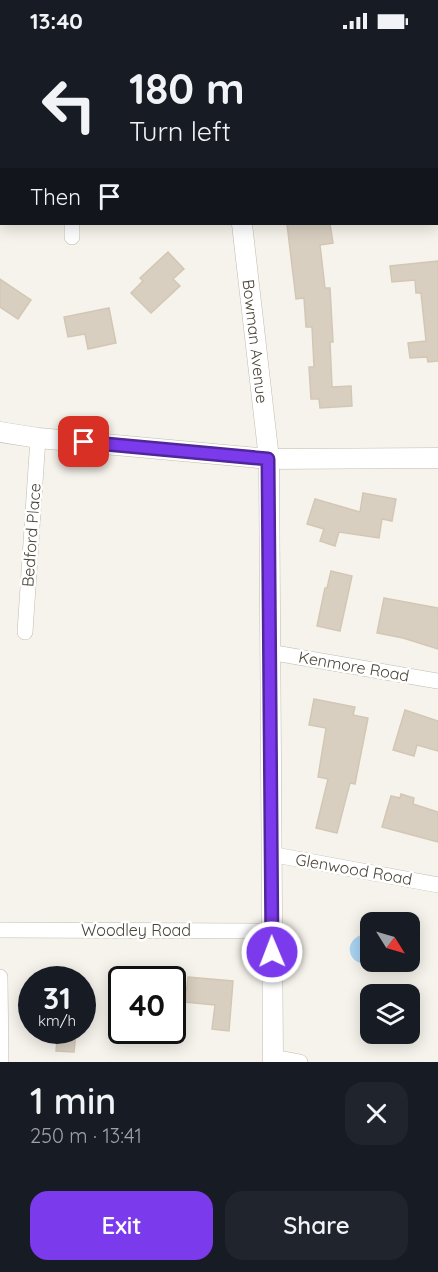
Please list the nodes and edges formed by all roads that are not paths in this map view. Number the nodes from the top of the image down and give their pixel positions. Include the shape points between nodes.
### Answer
1 (242, 225) edge
2 (0, 432) edge
3 (38, 438) junction
4 (438, 458) edge
5 (268, 459) junction
6 (25, 633) dead end
7 (269, 652) junction
8 (438, 681) edge
9 (270, 854) junction
10 (438, 885) edge
11 (0, 930) edge
12 (272, 931) junction
13 (0, 977) edge
14 (273, 1060) edge
15 (1, 1062) edge
16 (300, 1062) edge

1 - 5 street, Bowman Avenue
2 - 3 street
3 - 5 street
3 - 6 street, Bedford Place
4 - 5 street
5 - 7 street, Bowman Avenue
7 - 8 street, Kenmore Road
7 - 9 street, Bowman Avenue
9 - 10 street, Glenwood Road
9 - 12 street, Bowman Avenue
11 - 12 street, Woodley Road
12 - 14 street, Bowman Avenue
13 - 15 street
14 - 16 street

